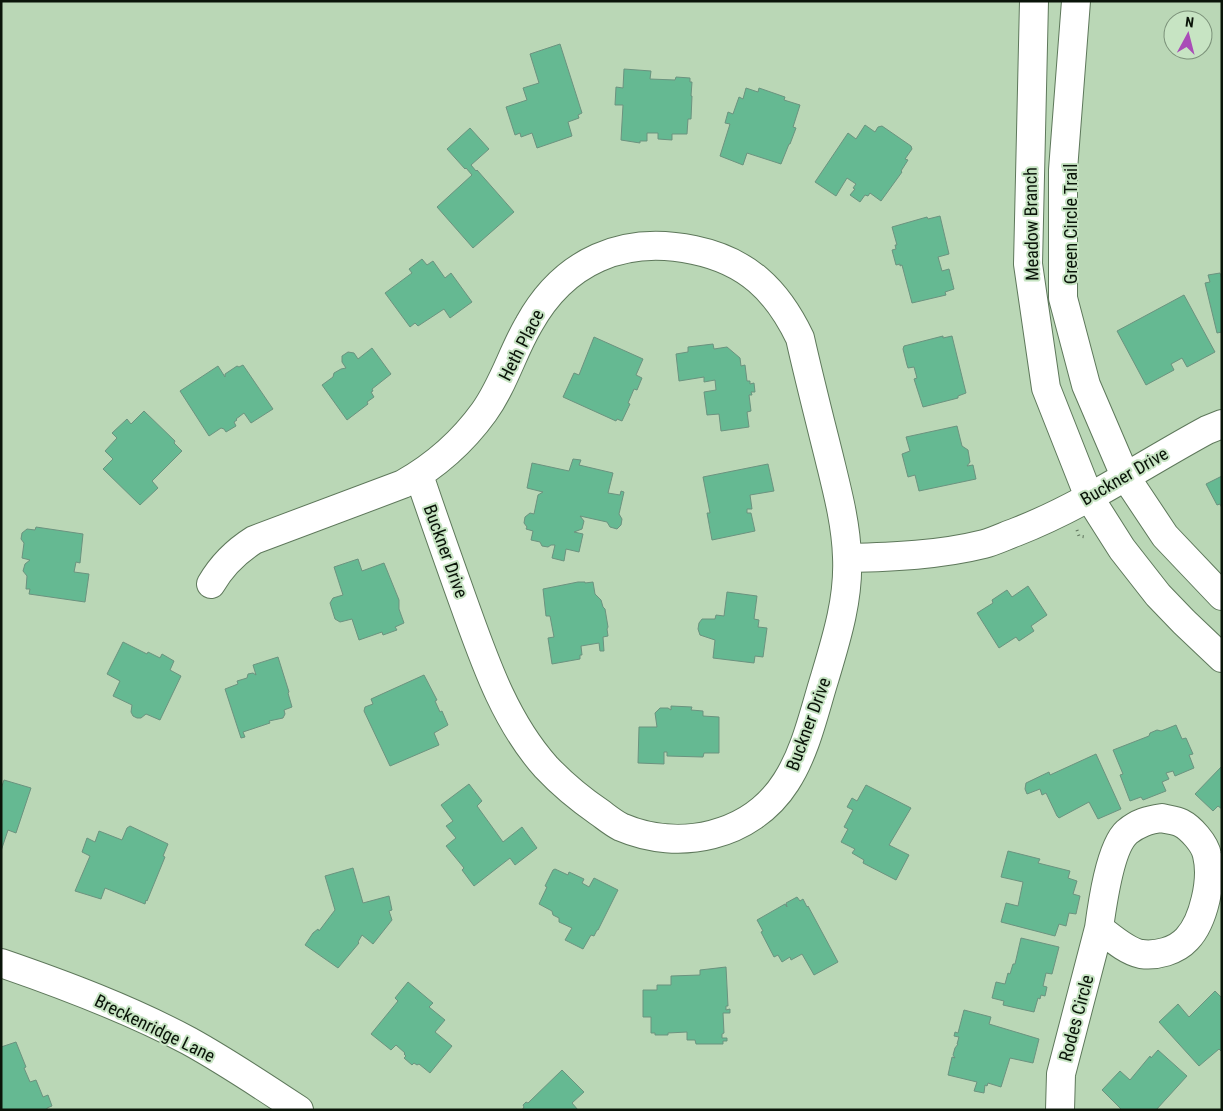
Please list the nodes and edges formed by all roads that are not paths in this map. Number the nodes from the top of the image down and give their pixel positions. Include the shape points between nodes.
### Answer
1 (1034, 1) edge
2 (1076, 1) edge
3 (1222, 424) edge
4 (419, 475) junction
5 (1125, 476) junction
6 (1089, 497) junction
7 (848, 558) junction
8 (210, 584) dead end
9 (1222, 596) edge
10 (1222, 658) edge
11 (1098, 928) junction
12 (1, 963) edge
13 (299, 1110) edge
14 (1060, 1110) edge

1 - 6 street, Meadow Branch via 1028,264 1046,388
2 - 5 street, Meadow Branch via 1063,170 1063,298 1086,385
3 - 5 street, Buckner Drive
4 - 7 street, Heth Place via 466,435 484,412 504,380 528,325 544,299 575,269 598,256 623,249 684,248 713,254 740,266 778,299 790,318 800,338 844,520
4 - 7 street, Buckner Drive via 480,647 521,735 546,767 578,798 618,826 646,836 679,839 728,830 752,818 773,800 799,757 840,626
4 - 8 street, Heth Place via 403,484 254,540 232,556
5 - 6 street, Buckner Drive
5 - 9 street, Meadow Branch via 1166,536
6 - 7 street, Buckner Drive via 1034,525 986,543 899,556
6 - 10 street, Meadow Branch via 1149,584
11 - 11 street, Rodes Circle via 1114,854 1125,833 1144,821 1162,818 1190,829 1207,853 1209,869 1205,904 1187,940 1170,951 1140,954
11 - 14 street, Rodes Circle via 1061,1074
12 - 13 street, Breckenridge Lane via 53,980 187,1040

